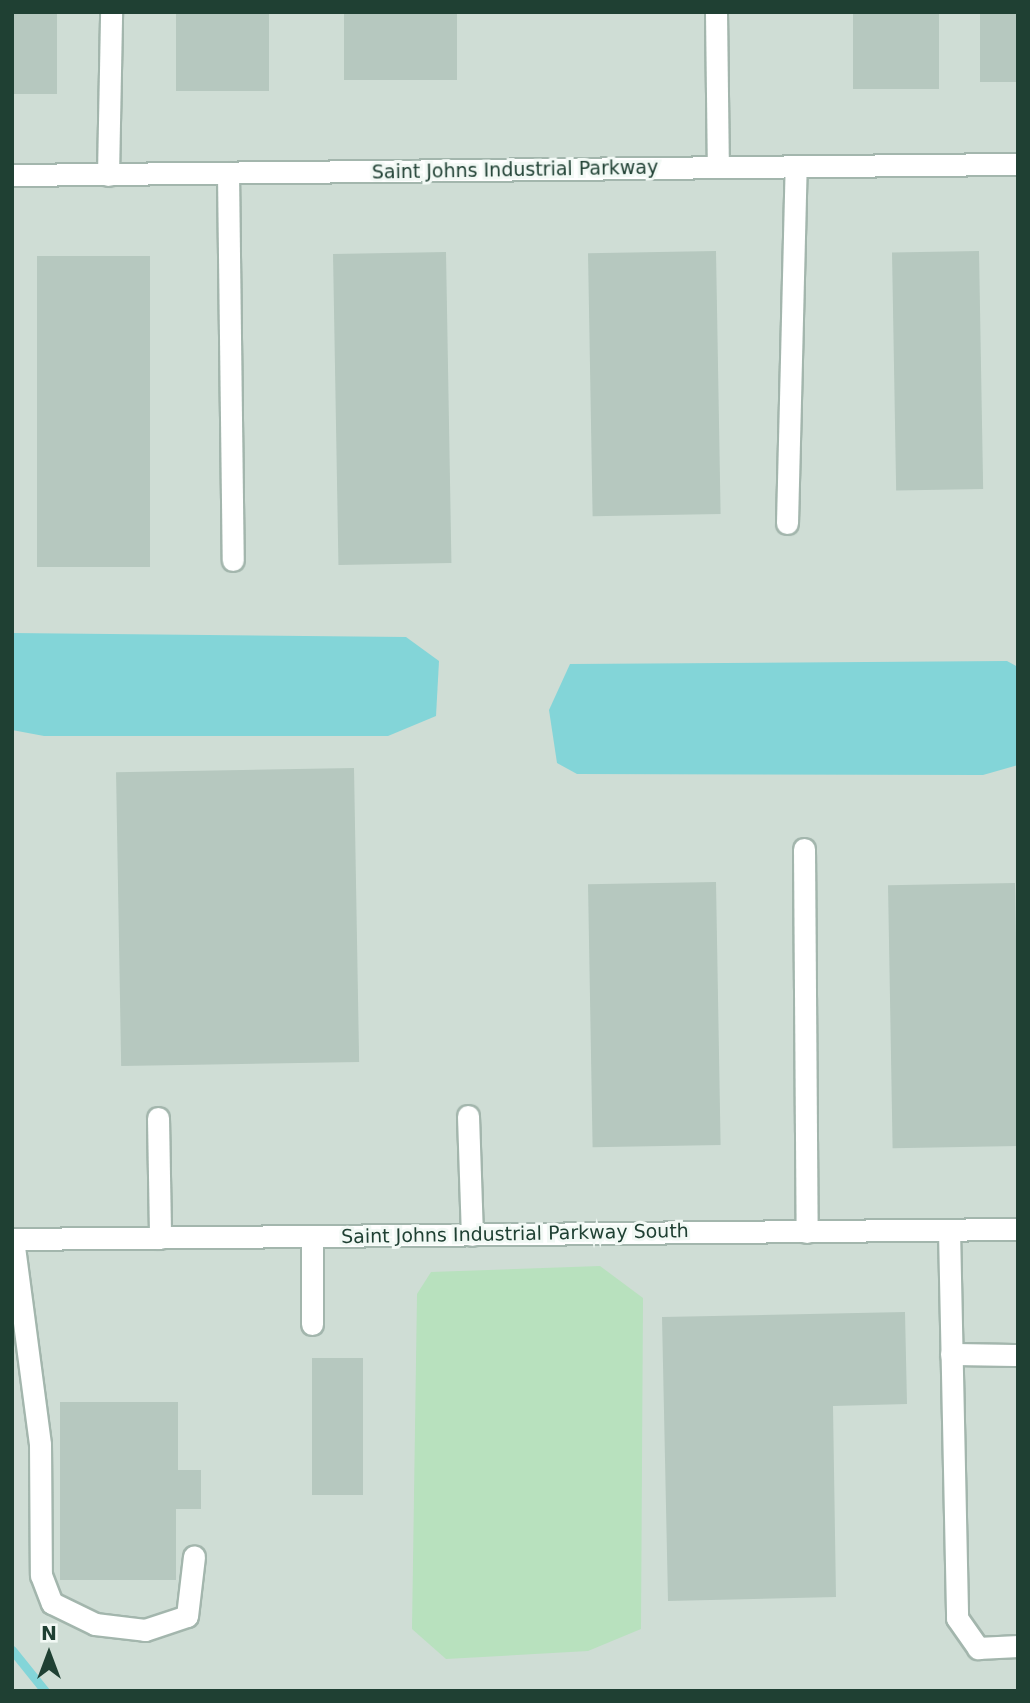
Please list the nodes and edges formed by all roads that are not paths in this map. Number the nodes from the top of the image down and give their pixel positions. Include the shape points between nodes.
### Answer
1 (111, 12) edge
2 (716, 12) edge
3 (1018, 164) edge
4 (718, 167) junction
5 (796, 167) junction
6 (229, 173) junction
7 (108, 175) junction
8 (12, 176) edge
9 (787, 523) dead end
10 (233, 560) dead end
11 (804, 849) dead end
12 (468, 1116) dead end
13 (158, 1118) dead end
14 (1018, 1229) edge
15 (949, 1230) junction
16 (807, 1232) junction
17 (472, 1235) junction
18 (312, 1236) junction
19 (160, 1238) junction
20 (13, 1239) edge
21 (312, 1324) dead end
22 (951, 1354) junction
23 (1018, 1355) edge
24 (194, 1556) dead end
25 (1018, 1646) edge

1 - 7 street
2 - 4 street
3 - 5 street, Saint Johns Industrial Parkway
4 - 5 street, Saint Johns Industrial Parkway
4 - 6 street, Saint Johns Industrial Parkway
5 - 9 street
6 - 7 street, Saint Johns Industrial Parkway
6 - 10 street
7 - 8 street, Saint Johns Industrial Parkway
11 - 16 street
12 - 17 street
13 - 19 street
14 - 15 street, Saint Johns Industrial Parkway South
15 - 16 street, Saint Johns Industrial Parkway South
15 - 22 street
16 - 17 street, Saint Johns Industrial Parkway South
17 - 18 street, Saint Johns Industrial Parkway South
18 - 19 street, Saint Johns Industrial Parkway South
18 - 21 street
19 - 20 street, Saint Johns Industrial Parkway South
20 - 24 street via 40,1444 41,1575 52,1603 95,1624 145,1630 187,1616
22 - 23 street
22 - 25 street via 957,1618 978,1648

